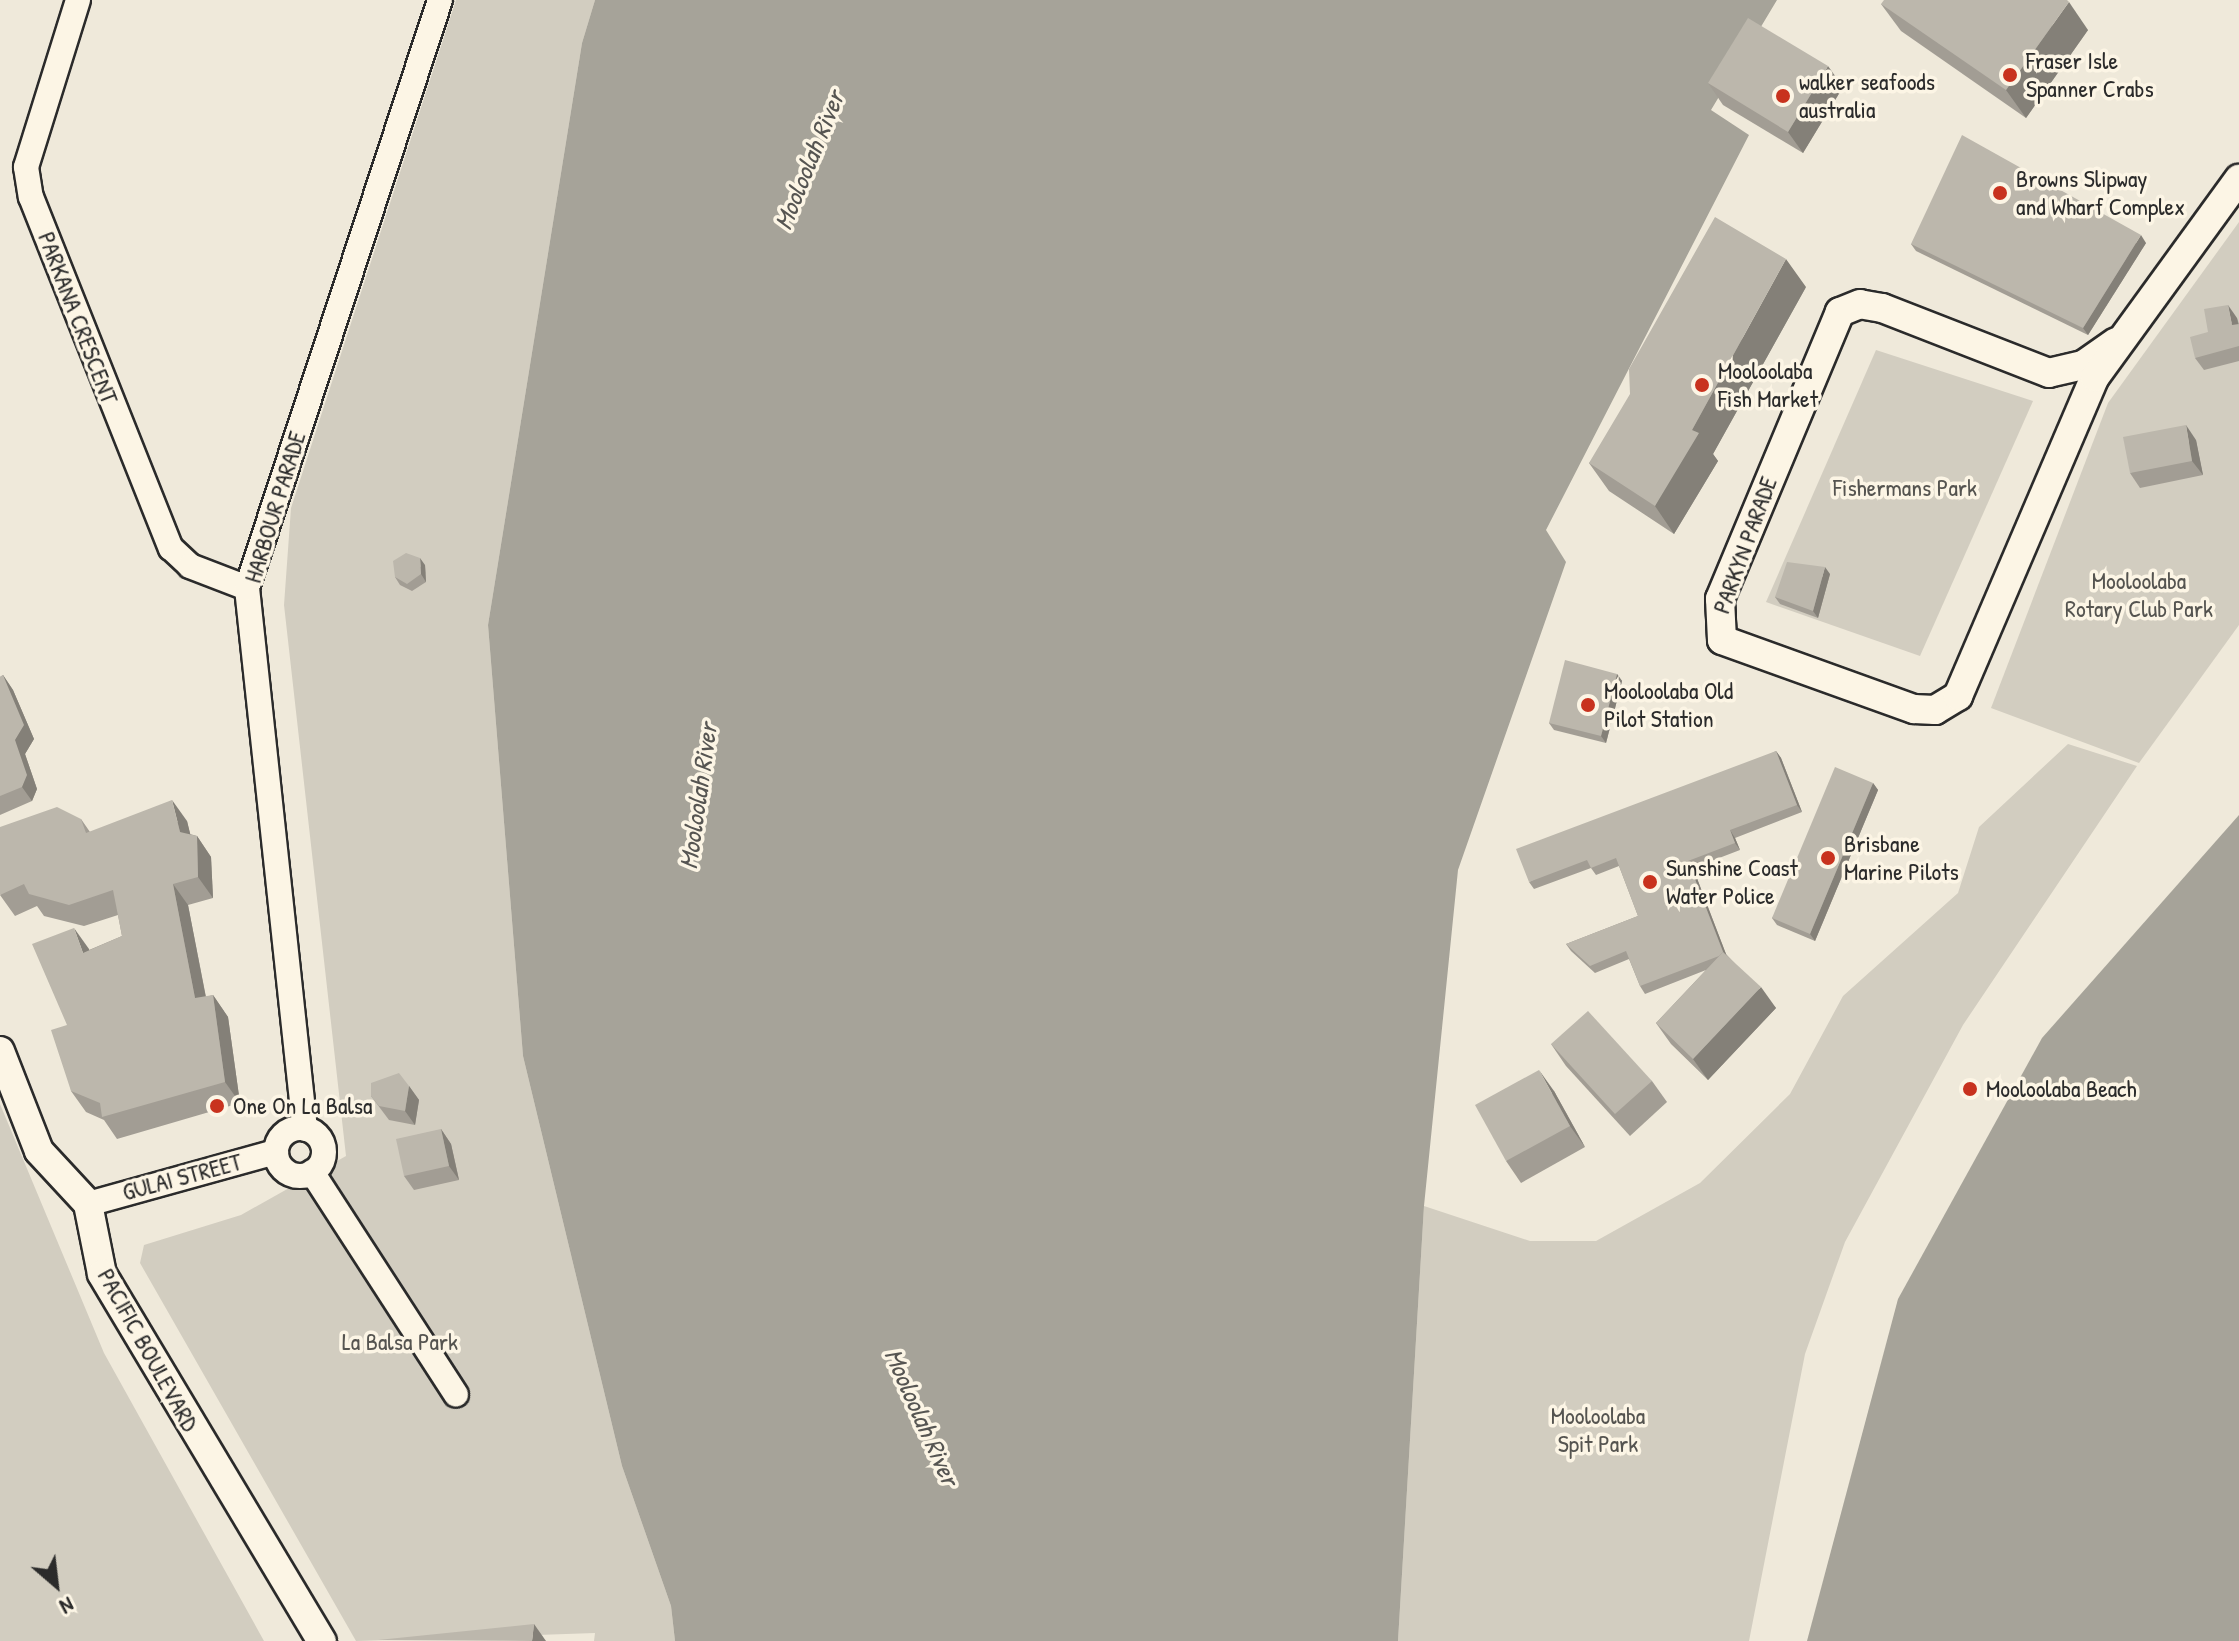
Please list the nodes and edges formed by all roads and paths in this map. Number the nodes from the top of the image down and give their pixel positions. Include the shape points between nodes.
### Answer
1 (78, 0) edge
2 (440, 0) edge
3 (2239, 179) edge
4 (2116, 342) junction
5 (2049, 373) junction
6 (2069, 427) junction
7 (247, 588) junction
8 (0, 1051) edge
9 (305, 1129) junction
10 (276, 1152) junction
11 (312, 1172) junction
12 (88, 1204) junction
13 (456, 1395) dead end
14 (322, 1641) edge

1 - 7 street, PARKANA CRESCENT via 26,167 31,197 171,548 190,566
2 - 7 street, HARBOUR PARADE
3 - 4 street, PARKYN PARADE
4 - 5 street, PARKYN PARADE via 2083,365
4 - 6 street, PARKYN PARADE
5 - 6 street via 2068,403
5 - 6 street, PARKYN PARADE via 1882,308 1860,304 1840,312 1720,599 1722,640 1914,709 1947,704 1965,684
7 - 9 street, HARBOUR PARADE
8 - 12 street via 39,1151
9 - 10 street via 285,1134
9 - 11 street via 324,1151
10 - 11 street via 291,1174
10 - 12 street, GULAI STREET
11 - 13 street
12 - 14 street, PACIFIC BOULEVARD via 102,1274

